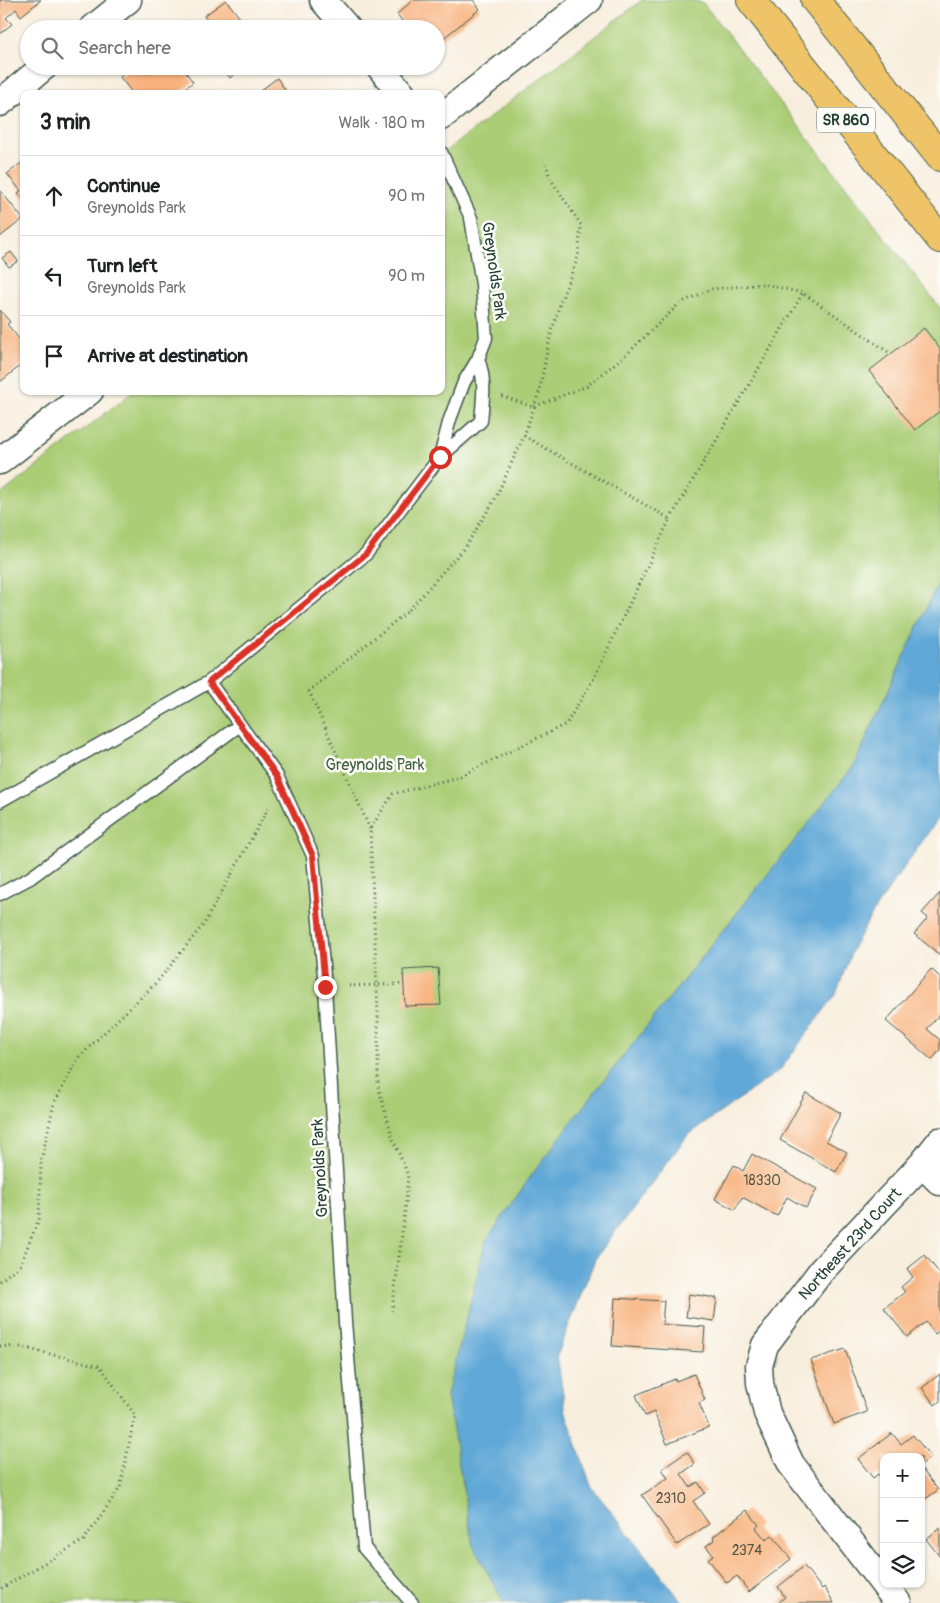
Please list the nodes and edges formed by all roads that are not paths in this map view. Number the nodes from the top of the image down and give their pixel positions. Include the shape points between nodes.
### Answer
1 (128, 0) edge
2 (324, 0) edge
3 (589, 0) edge
4 (751, 0) edge
5 (815, 0) edge
6 (103, 20) edge
7 (341, 20) edge
8 (34, 75) edge
9 (386, 75) edge
10 (399, 90) edge
11 (0, 103) edge
12 (445, 114) edge
13 (940, 157) edge
14 (445, 161) edge
15 (940, 239) edge
16 (478, 358) junction
17 (85, 395) edge
18 (440, 457) junction
19 (0, 461) edge
20 (209, 682) junction
21 (240, 725) junction
22 (0, 801) edge
23 (0, 894) edge
24 (940, 1141) edge
25 (931, 1173) edge
26 (412, 1603) edge
27 (898, 1603) edge

1 - 6 street
2 - 7 street
3 - 12 street
4 - 15 main road, SR 860
5 - 13 main road, SR 860
8 - 11 street
9 - 10 street
14 - 16 lane, Greynolds Park via 471,218 482,284 486,338
16 - 18 lane, Greynolds Park via 464,382
16 - 18 lane via 484,389 481,421
17 - 19 street
18 - 20 lane, Greynolds Park via 366,554
20 - 21 lane, Greynolds Park
20 - 22 lane, Greynolds Park
21 - 23 lane via 30,878
21 - 26 lane, Greynolds Park via 277,776 313,856 364,1548
24 - 25 street, Northeast 23rd Court
25 - 27 street, Northeast 23rd Court via 822,1270 765,1346 759,1366 767,1413 791,1464

